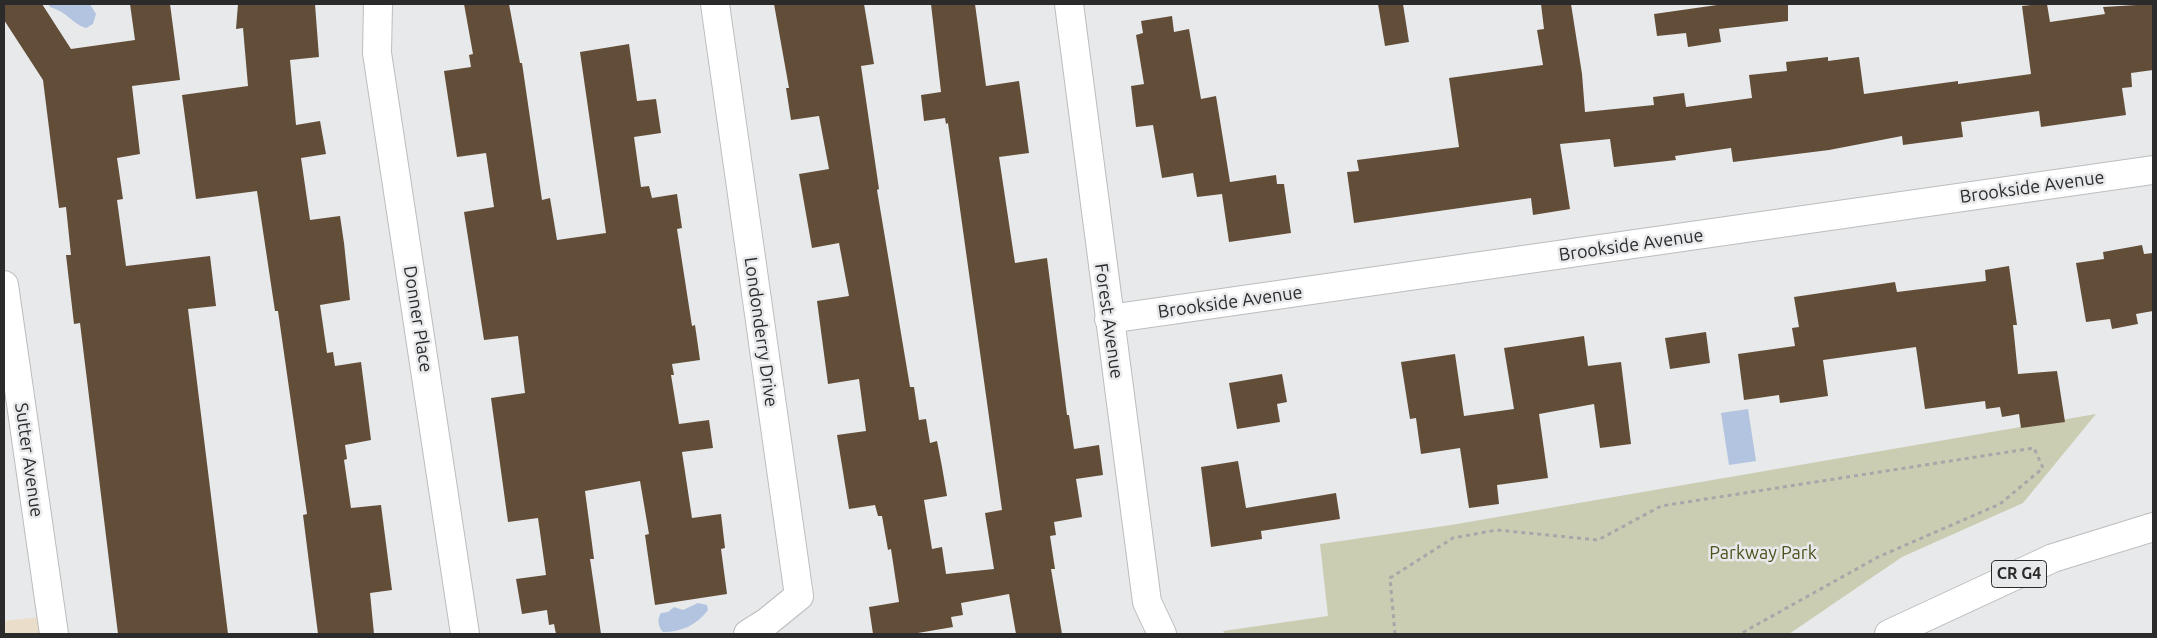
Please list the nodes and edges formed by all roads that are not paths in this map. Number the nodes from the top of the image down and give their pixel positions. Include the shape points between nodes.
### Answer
1 (378, 4) edge
2 (714, 4) edge
3 (1070, 4) edge
4 (2153, 170) edge
5 (4, 285) edge
6 (1109, 319) junction
7 (2153, 527) edge
8 (54, 634) edge
9 (465, 634) edge
10 (748, 634) edge
11 (1162, 634) edge
12 (1889, 634) edge

1 - 9 main road, Donner Place via 377,54
2 - 10 main road, Londonderry Drive via 799,596
3 - 6 main road, Forest Avenue
4 - 6 main road, Brookside Avenue
5 - 8 main road, Sutter Avenue
6 - 11 main road, Forest Avenue via 1147,602
7 - 12 main road, CR G4 via 2053,558

